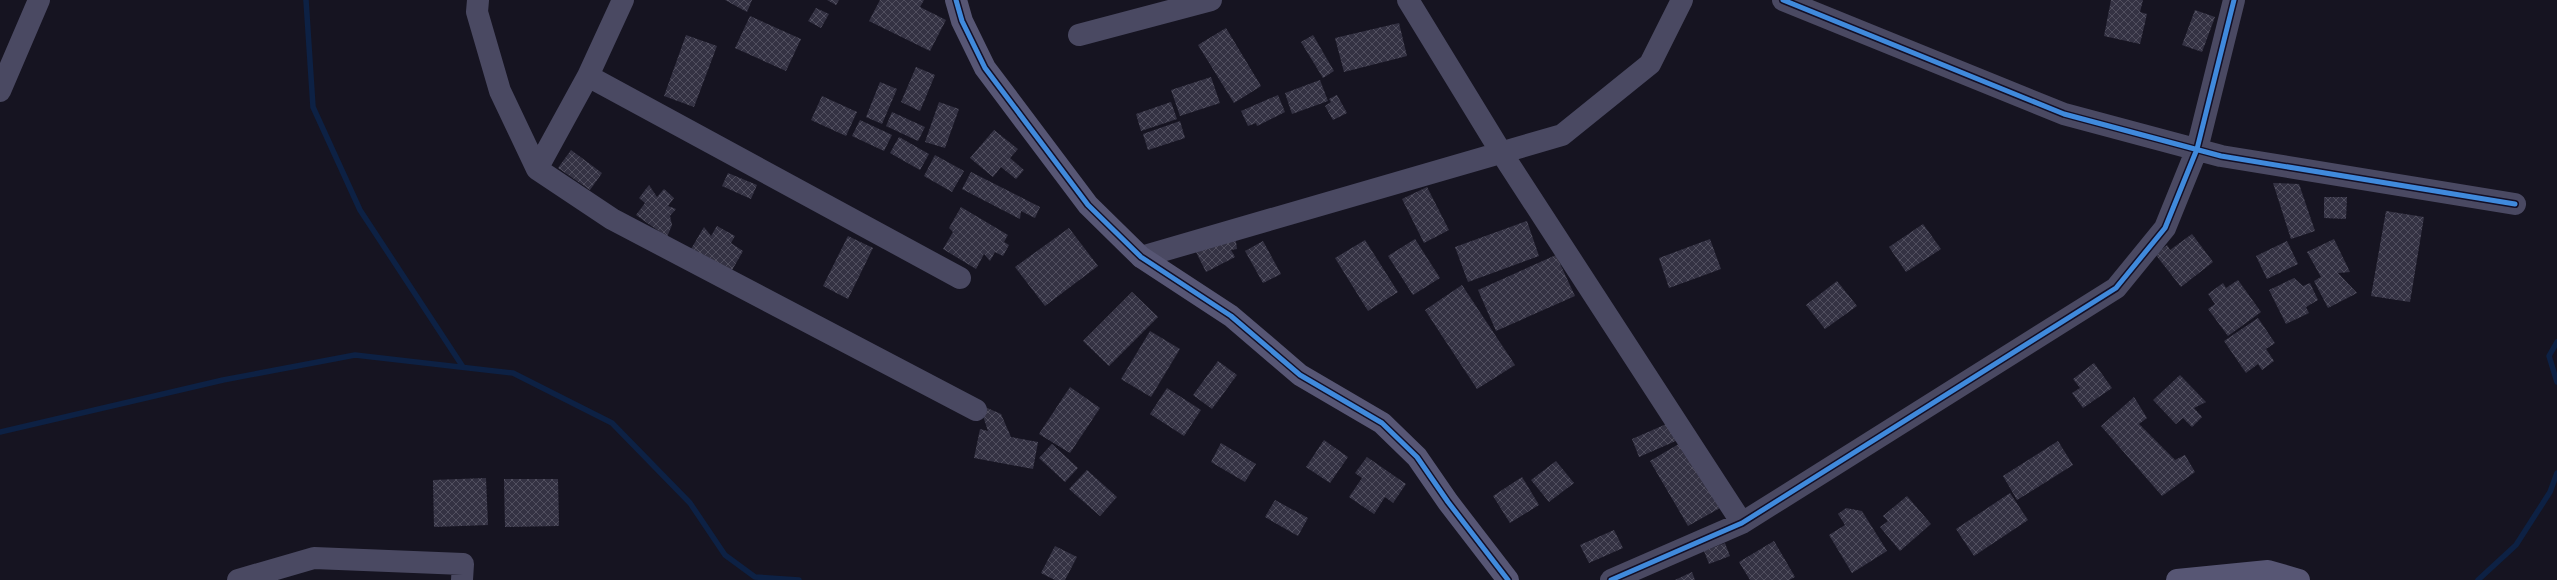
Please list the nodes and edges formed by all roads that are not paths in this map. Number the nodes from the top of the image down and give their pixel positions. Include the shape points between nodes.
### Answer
1 (39, 0) edge
2 (478, 0) edge
3 (623, 0) edge
4 (956, 0) edge
5 (1211, 0) edge
6 (1408, 0) edge
7 (1682, 0) edge
8 (1783, 0) edge
9 (2234, 0) edge
10 (1079, 35) dead end
11 (588, 76) junction
12 (0, 91) edge
13 (2197, 149) junction
14 (1501, 152) junction
15 (537, 169) junction
16 (2515, 204) dead end
17 (1141, 257) junction
18 (960, 278) dead end
19 (976, 410) dead end
20 (1742, 523) junction
21 (238, 580) edge
22 (462, 580) edge
23 (1508, 580) edge
24 (1611, 580) edge
25 (2177, 580) edge
26 (2299, 580) edge

1 - 12 street
2 - 15 street via 477,12 500,91
3 - 11 street
4 - 17 street via 962,21 985,68 1088,205
5 - 10 street
6 - 14 street
7 - 14 street via 1650,64 1562,135
8 - 13 street via 2064,114
9 - 13 street
11 - 15 street
11 - 18 street
13 - 16 street via 2221,156
13 - 20 street via 2165,228 2116,288
14 - 17 street
14 - 20 street
15 - 19 street via 612,219
17 - 23 street via 1231,316 1300,375 1382,423 1417,457
20 - 24 street
21 - 22 street via 314,558 464,564
25 - 26 street via 2268,571

